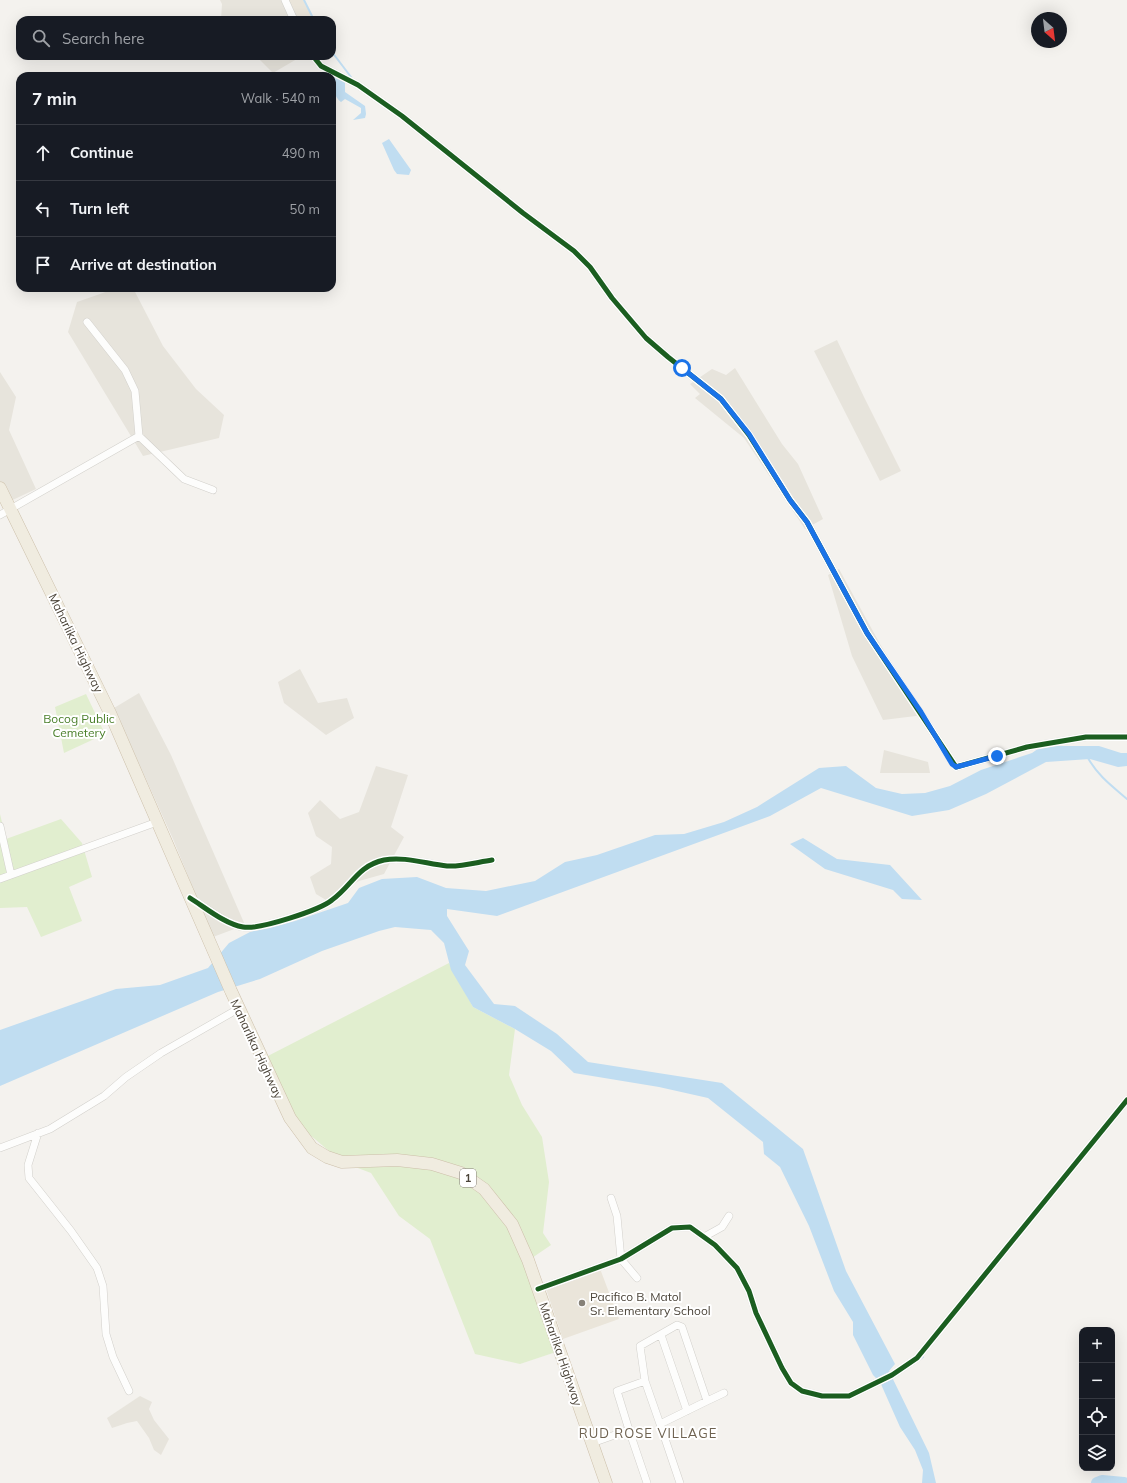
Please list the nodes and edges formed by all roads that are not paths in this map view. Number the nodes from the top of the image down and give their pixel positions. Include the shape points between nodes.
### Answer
1 (285, 0) edge
2 (292, 16) edge
3 (316, 60) edge
4 (333, 72) edge
5 (336, 74) edge
6 (87, 322) dead end
7 (139, 436) junction
8 (0, 488) edge
9 (213, 490) dead end
10 (5, 512) edge
11 (1127, 737) edge
12 (157, 822) junction
13 (0, 826) edge
14 (492, 860) dead end
15 (11, 875) junction
16 (0, 879) edge
17 (190, 898) junction
18 (238, 1009) junction
19 (1127, 1100) edge
20 (38, 1133) junction
21 (0, 1148) edge
22 (611, 1198) dead end
23 (729, 1216) dead end
24 (704, 1237) junction
25 (621, 1258) junction
26 (637, 1278) dead end
27 (538, 1289) junction
28 (661, 1335) junction
29 (645, 1381) junction
30 (129, 1391) dead end
31 (724, 1393) dead end
32 (707, 1401) junction
33 (686, 1411) junction
34 (660, 1424) junction
35 (629, 1430) junction
36 (592, 1443) junction
37 (606, 1483) edge
38 (647, 1483) edge
39 (680, 1483) edge

1 - 2 street
3 - 4 street via 321,66
5 - 11 street via 358,85 402,116 574,251 590,267 646,338 721,399 749,434 790,500 807,522 867,633 956,767 1035,745 1086,737
6 - 7 street via 125,370 134,391
7 - 9 street via 184,479
7 - 10 street
8 - 10 highway, Maharlika Highway / 1
10 - 12 highway, Maharlika Highway / 1 via 110,713
12 - 15 street
12 - 17 highway, Maharlika Highway / 1
13 - 15 street
14 - 17 street via 449,866 385,860 371,864 359,872 333,900 321,907 255,927 243,927 227,920
15 - 16 street
17 - 18 highway, Maharlika Highway / 1
18 - 20 street via 161,1053 104,1096 50,1129
18 - 27 highway, Maharlika Highway / 1 via 290,1118 312,1148 342,1162 397,1160 432,1164 461,1173 484,1189 512,1224
19 - 24 street via 917,1358 849,1396 822,1396 802,1390 791,1383 737,1268
20 - 21 street
20 - 30 street via 28,1165 28,1178 97,1268 103,1286 106,1334
22 - 25 street via 617,1216
23 - 24 street via 722,1227
24 - 25 street via 690,1228 672,1228
25 - 26 street
25 - 27 street
27 - 36 highway, Maharlika Highway / 1
28 - 29 street via 640,1346
28 - 32 street via 677,1325 682,1327
28 - 33 street
29 - 34 street
29 - 35 street via 617,1391
31 - 32 street
32 - 33 street
33 - 34 street
34 - 39 street
35 - 36 street
35 - 38 street
36 - 37 highway, Maharlika Highway / 1

